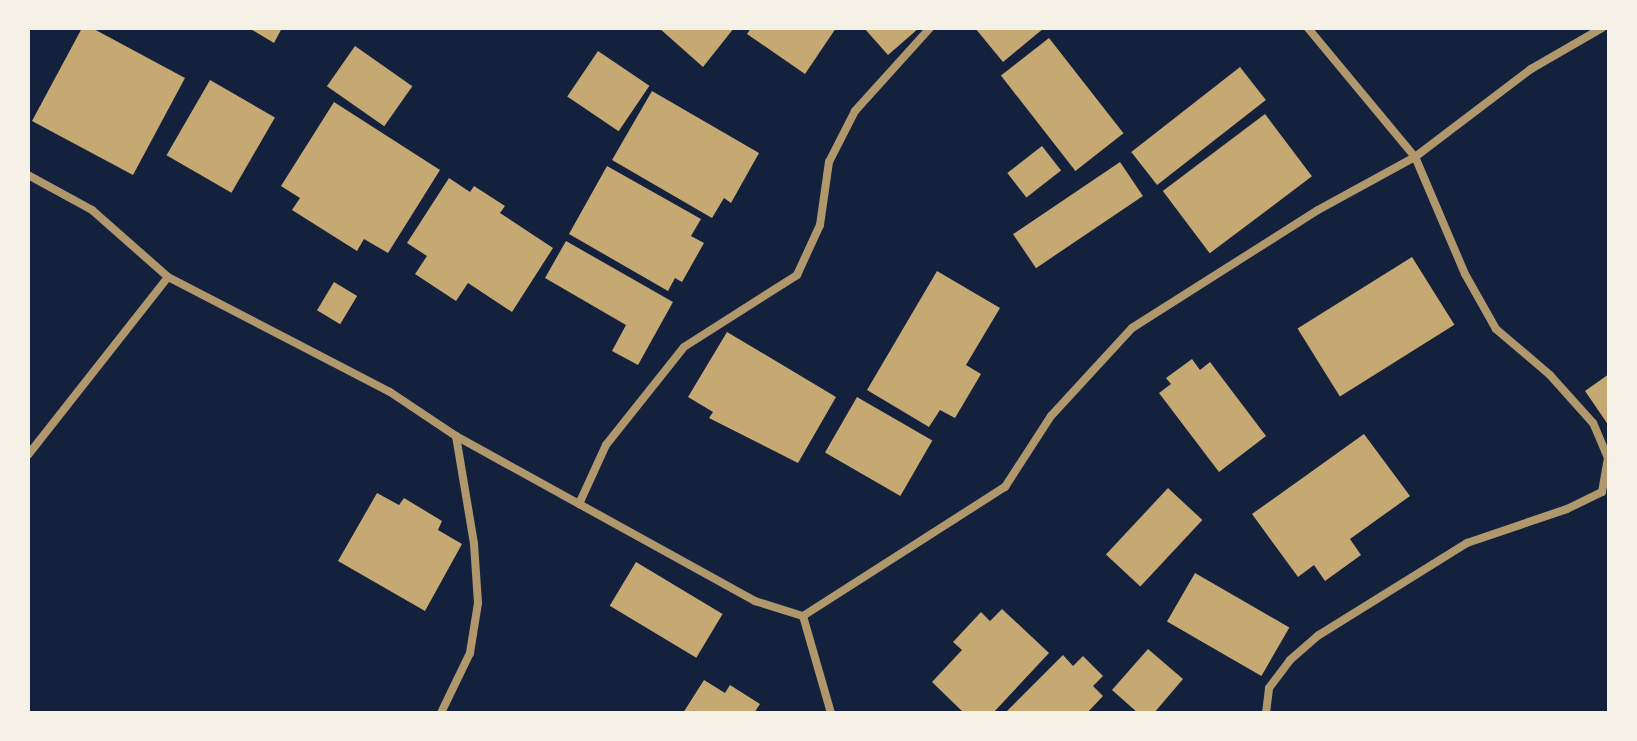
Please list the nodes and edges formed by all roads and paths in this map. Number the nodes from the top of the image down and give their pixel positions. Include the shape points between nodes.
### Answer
1 (930, 28) edge
2 (1308, 28) edge
3 (1602, 28) edge
4 (1415, 157) junction
5 (28, 175) edge
6 (168, 277) junction
7 (456, 436) junction
8 (28, 455) edge
9 (579, 504) junction
10 (803, 616) junction
11 (441, 713) edge
12 (831, 713) edge
13 (1266, 713) edge

1 - 9 street via 855,111 829,162 820,225 797,275 684,347 606,445
2 - 4 street
3 - 4 street via 1531,69
4 - 10 street via 1318,210 1132,328 1051,416 1005,487
4 - 13 street via 1465,274 1496,329 1550,375 1593,423 1608,458 1602,492 1467,543 1373,597 1290,660 1269,688
5 - 6 street via 92,210
6 - 7 street via 390,392
6 - 8 street
7 - 9 street
7 - 11 street via 478,603 470,653
9 - 10 street via 755,601
10 - 12 street

